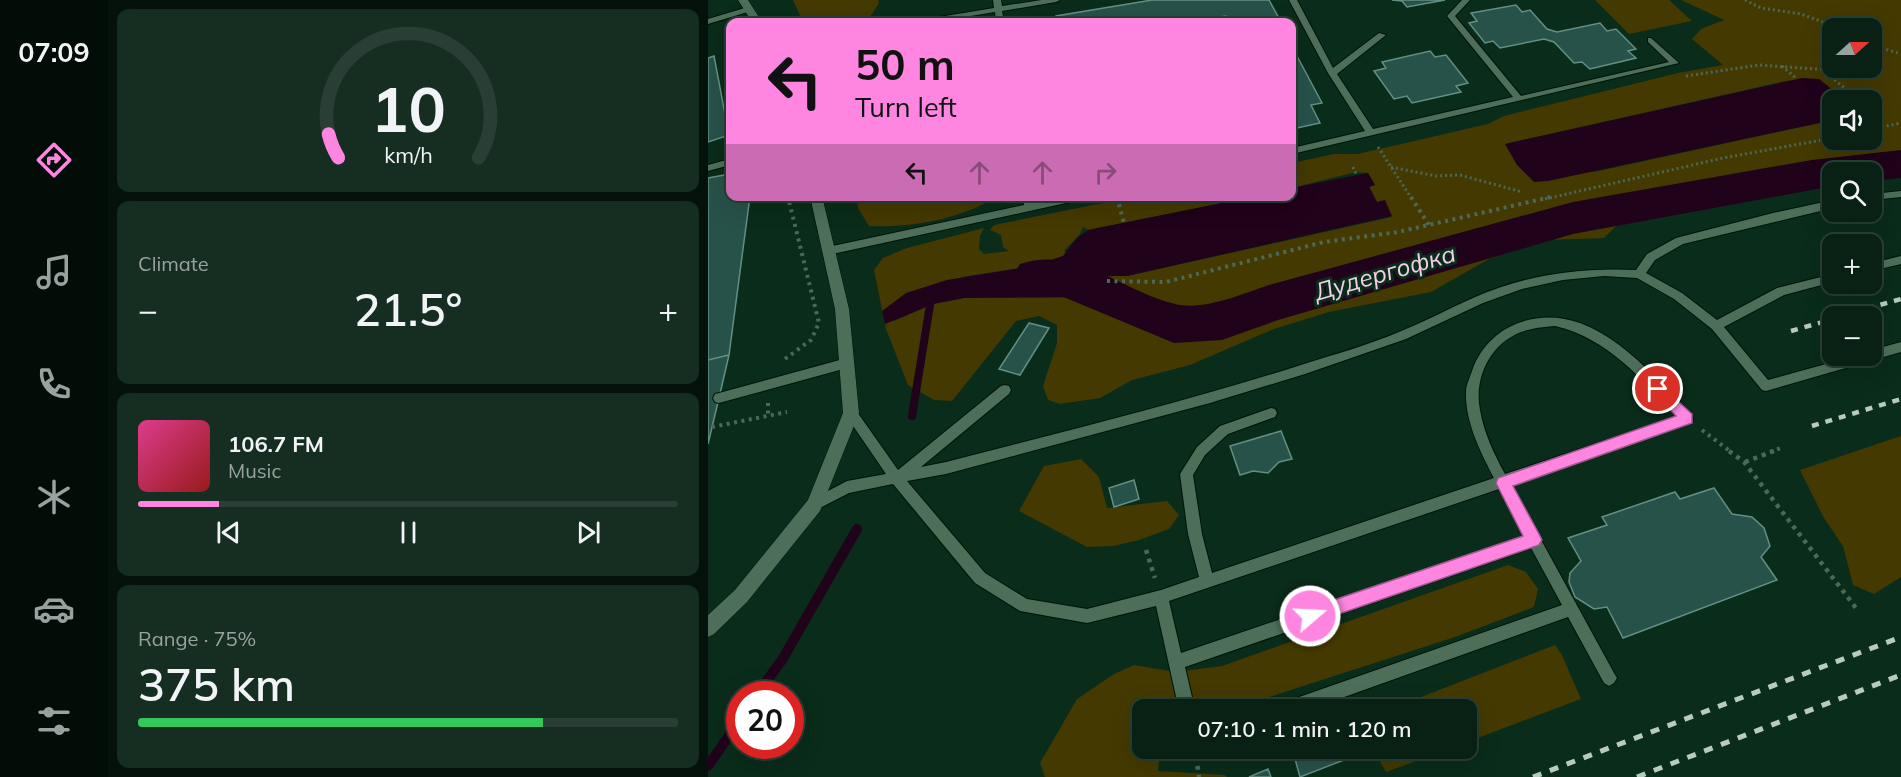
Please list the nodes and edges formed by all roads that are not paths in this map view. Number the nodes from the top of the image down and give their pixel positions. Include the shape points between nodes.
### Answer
1 (997, 0) edge
2 (1056, 0) edge
3 (1293, 0) edge
4 (1466, 0) edge
5 (746, 5) edge
6 (998, 10) junction
7 (754, 18) edge
8 (947, 18) edge
9 (999, 18) edge
10 (708, 22) edge
11 (1382, 35) dead end
12 (1652, 40) dead end
13 (1332, 73) junction
14 (1518, 98) junction
15 (1371, 133) junction
16 (1296, 150) edge
17 (726, 163) edge
18 (708, 168) edge
19 (1901, 194) edge
20 (1882, 196) edge
21 (817, 201) edge
22 (1028, 201) edge
23 (1063, 201) edge
24 (1822, 206) edge
25 (1029, 209) junction
26 (828, 252) junction
27 (1901, 260) edge
28 (1882, 265) edge
29 (1639, 274) junction
30 (1822, 281) edge
31 (1716, 326) junction
32 (1901, 346) edge
33 (1882, 352) edge
34 (847, 363) junction
35 (1834, 366) edge
36 (1005, 390) dead end
37 (719, 398) dead end
38 (851, 413) junction
39 (1271, 413) dead end
40 (897, 479) junction
41 (1504, 483) junction
42 (814, 505) junction
43 (1534, 540) junction
44 (1207, 582) junction
45 (1161, 597) junction
46 (1571, 609) junction
47 (708, 628) edge
48 (1176, 662) junction
49 (1609, 678) dead end
50 (1184, 699) edge
51 (1316, 699) edge

1 - 6 lane
2 - 6 lane
3 - 13 lane
4 - 14 lane via 1451,16
5 - 7 main road
5 - 10 lane
6 - 8 lane
6 - 9 lane
11 - 13 lane
12 - 14 lane via 1675,63
13 - 15 lane
14 - 15 lane
15 - 16 lane
17 - 18 lane
19 - 20 lane
21 - 26 main road
22 - 25 lane
23 - 25 lane
24 - 29 lane via 1680,242 1651,257
25 - 26 lane
26 - 34 main road via 842,309
27 - 28 lane
29 - 31 lane via 1678,296
29 - 40 lane via 1604,272 1521,285 1402,336 1305,369 1210,398
30 - 31 lane via 1781,291
31 - 35 lane via 1766,386
32 - 33 lane
34 - 37 lane
34 - 38 main road
36 - 40 lane
38 - 40 lane
38 - 42 main road
39 - 44 lane via 1224,430 1201,451 1186,474
40 - 42 lane via 847,487
40 - 45 lane via 980,578 1025,606 1087,615
41 - 41 lane via 1687,418 1610,343 1572,325 1534,323 1500,335 1481,357 1472,392 1482,440
41 - 43 lane
41 - 44 lane
42 - 47 main road via 741,596
43 - 46 lane
43 - 48 lane
44 - 45 lane
45 - 48 lane
46 - 49 lane
46 - 51 lane
48 - 50 lane

